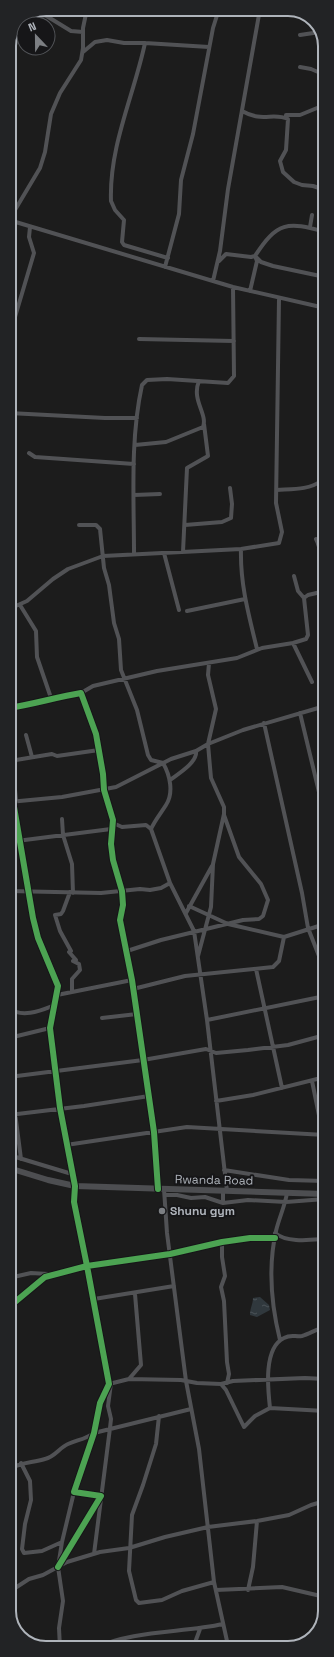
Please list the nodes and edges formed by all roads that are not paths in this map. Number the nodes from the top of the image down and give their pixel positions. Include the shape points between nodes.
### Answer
1 (47, 16) edge
2 (86, 16) edge
3 (216, 16) edge
4 (259, 16) edge
5 (83, 32) junction
6 (315, 33) edge
7 (300, 36) dead end
8 (145, 43) junction
9 (210, 47) junction
10 (82, 52) junction
11 (300, 67) dead end
12 (318, 72) edge
13 (318, 108) edge
14 (242, 111) junction
15 (286, 115) dead end
16 (318, 188) edge
17 (16, 208) edge
18 (312, 215) dead end
19 (16, 222) edge
20 (30, 227) junction
21 (310, 228) junction
22 (318, 230) edge
23 (255, 256) junction
24 (168, 258) junction
25 (165, 267) junction
26 (216, 269) junction
27 (318, 276) edge
28 (213, 281) junction
29 (233, 287) junction
30 (250, 291) junction
31 (279, 299) junction
32 (318, 306) edge
33 (16, 314) edge
34 (139, 339) dead end
35 (234, 341) junction
36 (199, 381) junction
37 (16, 413) edge
38 (137, 418) junction
39 (204, 424) junction
40 (135, 445) junction
41 (28, 453) dead end
42 (134, 464) junction
43 (318, 483) edge
44 (230, 488) dead end
45 (277, 490) junction
46 (160, 494) dead end
47 (134, 495) junction
48 (184, 524) junction
49 (79, 525) dead end
50 (316, 539) dead end
51 (318, 544) edge
52 (241, 549) junction
53 (183, 552) junction
54 (164, 553) junction
55 (134, 554) junction
56 (103, 556) junction
57 (294, 576) dead end
58 (318, 593) edge
59 (304, 598) junction
60 (245, 599) junction
61 (20, 605) junction
62 (16, 606) edge
63 (179, 610) dead end
64 (187, 611) dead end
65 (293, 643) junction
66 (257, 649) junction
67 (209, 663) junction
68 (125, 678) junction
69 (312, 682) dead end
70 (81, 693) junction
71 (51, 698) junction
72 (16, 707) edge
73 (318, 708) edge
74 (300, 713) junction
75 (264, 723) junction
76 (26, 735) dead end
77 (208, 744) junction
78 (99, 750) junction
79 (196, 751) junction
80 (32, 757) junction
81 (16, 760) edge
82 (163, 764) junction
83 (170, 780) junction
84 (318, 788) edge
85 (104, 790) junction
86 (16, 801) edge
87 (224, 814) junction
88 (62, 819) dead end
89 (16, 821) edge
90 (113, 823) junction
91 (111, 829) junction
92 (151, 829) junction
93 (63, 835) junction
94 (16, 841) edge
95 (19, 841) junction
96 (213, 864) junction
97 (170, 883) junction
98 (16, 891) edge
99 (122, 891) junction
100 (28, 892) junction
101 (72, 892) junction
102 (189, 906) junction
103 (186, 913) junction
104 (209, 915) junction
105 (228, 924) junction
106 (318, 926) edge
107 (308, 928) junction
108 (206, 930) junction
109 (194, 931) junction
110 (284, 937) junction
111 (127, 951) junction
112 (318, 953) edge
113 (198, 956) junction
114 (256, 969) junction
115 (200, 975) junction
116 (132, 980) junction
117 (133, 990) junction
118 (72, 992) junction
119 (57, 996) junction
120 (318, 997) edge
121 (55, 1005) junction
122 (264, 1008) junction
123 (16, 1013) edge
124 (136, 1014) junction
125 (102, 1018) dead end
126 (206, 1020) junction
127 (50, 1028) junction
128 (16, 1036) edge
129 (318, 1037) edge
130 (272, 1047) junction
131 (210, 1050) junction
132 (144, 1060) junction
133 (56, 1071) junction
134 (16, 1076) edge
135 (318, 1079) edge
136 (312, 1080) junction
137 (282, 1088) junction
138 (149, 1096) junction
139 (216, 1101) junction
140 (60, 1108) junction
141 (318, 1108) edge
142 (16, 1114) joint
143 (219, 1129) junction
144 (154, 1132) junction
145 (318, 1135) edge
146 (66, 1145) junction
147 (16, 1157) edge
148 (21, 1159) junction
149 (16, 1170) edge
150 (224, 1170) junction
151 (72, 1174) junction
152 (318, 1181) edge
153 (75, 1186) junction
154 (162, 1191) junction
155 (225, 1191) junction
156 (287, 1193) junction
157 (318, 1194) edge
158 (318, 1200) edge
159 (286, 1202) junction
160 (223, 1203) junction
161 (275, 1233) junction
162 (275, 1238) junction
163 (318, 1240) edge
164 (222, 1242) junction
165 (170, 1254) junction
166 (87, 1266) junction
167 (50, 1274) junction
168 (16, 1276) edge
169 (174, 1286) junction
170 (135, 1294) junction
171 (94, 1299) junction
172 (16, 1301) edge
173 (318, 1330) edge
174 (280, 1340) junction
175 (129, 1379) junction
176 (318, 1379) edge
177 (186, 1381) junction
178 (267, 1381) junction
179 (110, 1383) junction
180 (227, 1383) junction
181 (221, 1384) junction
182 (270, 1408) junction
183 (191, 1409) junction
184 (318, 1411) edge
185 (159, 1416) junction
186 (110, 1428) junction
187 (94, 1433) junction
188 (21, 1463) junction
189 (16, 1466) edge
190 (74, 1492) junction
191 (100, 1496) junction
192 (318, 1504) edge
193 (257, 1521) junction
194 (208, 1527) junction
195 (62, 1542) junction
196 (129, 1548) junction
197 (94, 1554) junction
198 (58, 1567) junction
199 (214, 1582) junction
200 (16, 1587) edge
201 (216, 1590) junction
202 (248, 1590) junction
203 (318, 1596) edge
204 (223, 1624) junction
205 (200, 1629) junction
206 (60, 1641) edge
207 (117, 1641) edge
208 (196, 1641) edge
209 (226, 1641) edge

1 - 5 street via 71,31
2 - 5 street
3 - 9 street
4 - 14 street
5 - 10 street
6 - 7 street
8 - 9 street
8 - 10 street via 101,40
8 - 24 street via 118,141 111,201 124,220 124,245
9 - 24 street via 181,180 179,214
10 - 17 street via 78,66 60,93 51,114 40,168
11 - 12 street
13 - 15 street via 300,115
14 - 16 street via 254,117 288,119 286,150 280,161 283,172 298,184
14 - 26 street
18 - 21 street
19 - 20 street
20 - 25 street
20 - 33 street via 29,237 34,253
21 - 22 street
21 - 23 street via 291,225 276,229
23 - 26 street via 226,254 220,259
23 - 27 street via 261,262 273,266
23 - 30 street via 257,261
24 - 25 street
25 - 28 street
26 - 28 street
28 - 29 street
29 - 30 street
29 - 35 street
30 - 31 street
31 - 32 street
31 - 45 street
34 - 35 street
35 - 36 street via 234,376 231,380 228,383
36 - 38 street via 146,380 142,385
36 - 39 street via 197,398
37 - 38 street
38 - 40 street
39 - 40 street via 201,428 166,442
39 - 48 street via 208,456 188,466
40 - 42 street
41 - 42 street via 35,457
42 - 47 street
43 - 45 street via 303,488
44 - 48 street via 231,518 222,522
45 - 52 street via 276,510 282,532 281,540 276,544
46 - 47 street
47 - 55 street
48 - 53 street
49 - 56 street via 98,526
50 - 51 street
52 - 53 street
52 - 60 street
53 - 54 street
54 - 55 street
54 - 63 street
55 - 56 street
56 - 61 street via 68,569
56 - 68 street via 119,639 121,670
57 - 59 street via 298,591
58 - 59 street
59 - 65 street via 308,637
60 - 64 street
60 - 66 street
61 - 62 street
61 - 71 street via 36,631 37,657
65 - 66 street
65 - 69 street
66 - 67 street via 237,658
67 - 68 street
67 - 77 street via 208,675 216,709
68 - 70 street via 93,686
68 - 82 street via 137,710 148,755 151,760
70 - 71 street
70 - 78 street
71 - 72 street
73 - 74 street
74 - 75 street
74 - 84 street
75 - 77 street
75 - 107 street
76 - 80 street
77 - 79 street
77 - 87 street via 211,778 221,799
78 - 80 street
78 - 85 street
79 - 82 street
79 - 83 street via 196,757
80 - 81 street
82 - 83 street
82 - 85 street via 116,787
83 - 92 street via 167,803
85 - 86 street
85 - 90 street
87 - 96 street
87 - 105 street via 239,857 261,884 268,900 263,916 259,919 246,919
88 - 93 street
89 - 95 street
90 - 91 street
90 - 92 street via 122,827 146,825
91 - 93 street
91 - 99 street via 113,860
92 - 97 street
93 - 95 street
93 - 101 street via 71,859
94 - 95 street
95 - 100 street
96 - 102 street
96 - 104 street
97 - 99 street via 150,890
97 - 103 street
98 - 100 street
99 - 101 street via 87,894
99 - 111 street via 120,920
100 - 101 street
100 - 119 street via 38,938 56,982
101 - 118 street via 63,911 55,915 71,951 69,952 76,960 73,961 79,964 80,970 72,979
102 - 103 street
102 - 104 street
103 - 109 street
104 - 105 street
104 - 108 street
105 - 108 street
105 - 110 street
106 - 107 street
107 - 110 street
107 - 112 street
108 - 109 street
108 - 113 street
109 - 111 street
109 - 113 street
110 - 114 street via 276,965
111 - 116 street
113 - 115 street
114 - 115 street
114 - 122 street
115 - 117 street via 185,976
115 - 126 street
116 - 117 street
116 - 118 street
117 - 124 street
118 - 119 street
119 - 121 street
120 - 122 street
121 - 123 street via 33,1012
121 - 127 street
122 - 126 street
122 - 130 street
124 - 125 street
124 - 132 street
126 - 131 street
127 - 128 street
127 - 133 street
129 - 130 street
130 - 131 street via 220,1053
130 - 137 street
131 - 132 street
131 - 139 street
132 - 133 street
132 - 138 street
133 - 134 street
133 - 140 street
135 - 136 street
136 - 137 street
136 - 141 street
137 - 139 street
138 - 140 street
138 - 144 street
139 - 143 street
140 - 142 street
140 - 146 street
142 - 148 street
143 - 144 street via 188,1127
143 - 145 street
143 - 150 street
144 - 146 street
144 - 154 street
146 - 151 street
147 - 148 street
148 - 151 street
149 - 153 highway, Rwanda Road
150 - 152 street via 289,1180
150 - 155 street
151 - 153 street
153 - 154 highway, Rwanda Road
153 - 166 street via 74,1202
154 - 155 highway, Rwanda Road
154 - 160 street via 210,1198
154 - 165 street
155 - 156 highway, Rwanda Road
155 - 160 street
156 - 157 highway, Rwanda Road
156 - 159 street
158 - 159 street
159 - 160 street via 248,1200
159 - 161 street
161 - 162 street
161 - 163 street via 286,1238
162 - 164 street
162 - 174 street via 270,1272
164 - 165 street
164 - 180 street via 225,1278 221,1287 229,1374
165 - 166 street
165 - 169 street
166 - 167 street
166 - 171 street
167 - 168 street via 31,1273
167 - 172 street
169 - 170 street
169 - 177 street
170 - 171 street
170 - 175 street via 140,1365
171 - 179 street
173 - 174 street via 302,1336 293,1334
174 - 178 street via 271,1356
175 - 177 street
175 - 179 street
176 - 178 street
177 - 181 street
177 - 183 street
178 - 180 street
178 - 182 street
179 - 186 street
179 - 187 street via 100,1403
180 - 181 street
181 - 182 street via 244,1427 255,1416
182 - 184 street
183 - 185 street
183 - 194 street via 199,1449
185 - 186 street
185 - 196 street via 156,1444 144,1485 132,1512
186 - 187 street
186 - 191 street
187 - 188 street via 67,1444 52,1457
187 - 190 street
188 - 189 street
188 - 195 street via 30,1481 31,1500 25,1524 23,1552 42,1551
190 - 191 street
190 - 195 street
191 - 197 street
191 - 198 street
192 - 193 street via 289,1515
193 - 194 street
193 - 202 street
194 - 196 street
194 - 199 street
195 - 198 street
196 - 197 street
196 - 199 street via 130,1576 138,1603 162,1600
197 - 198 street
198 - 200 street via 28,1579
198 - 206 street via 63,1602
199 - 201 street
201 - 202 street
201 - 204 street
202 - 203 street via 282,1587
204 - 205 street
204 - 209 street
205 - 207 street via 147,1634
205 - 208 street

